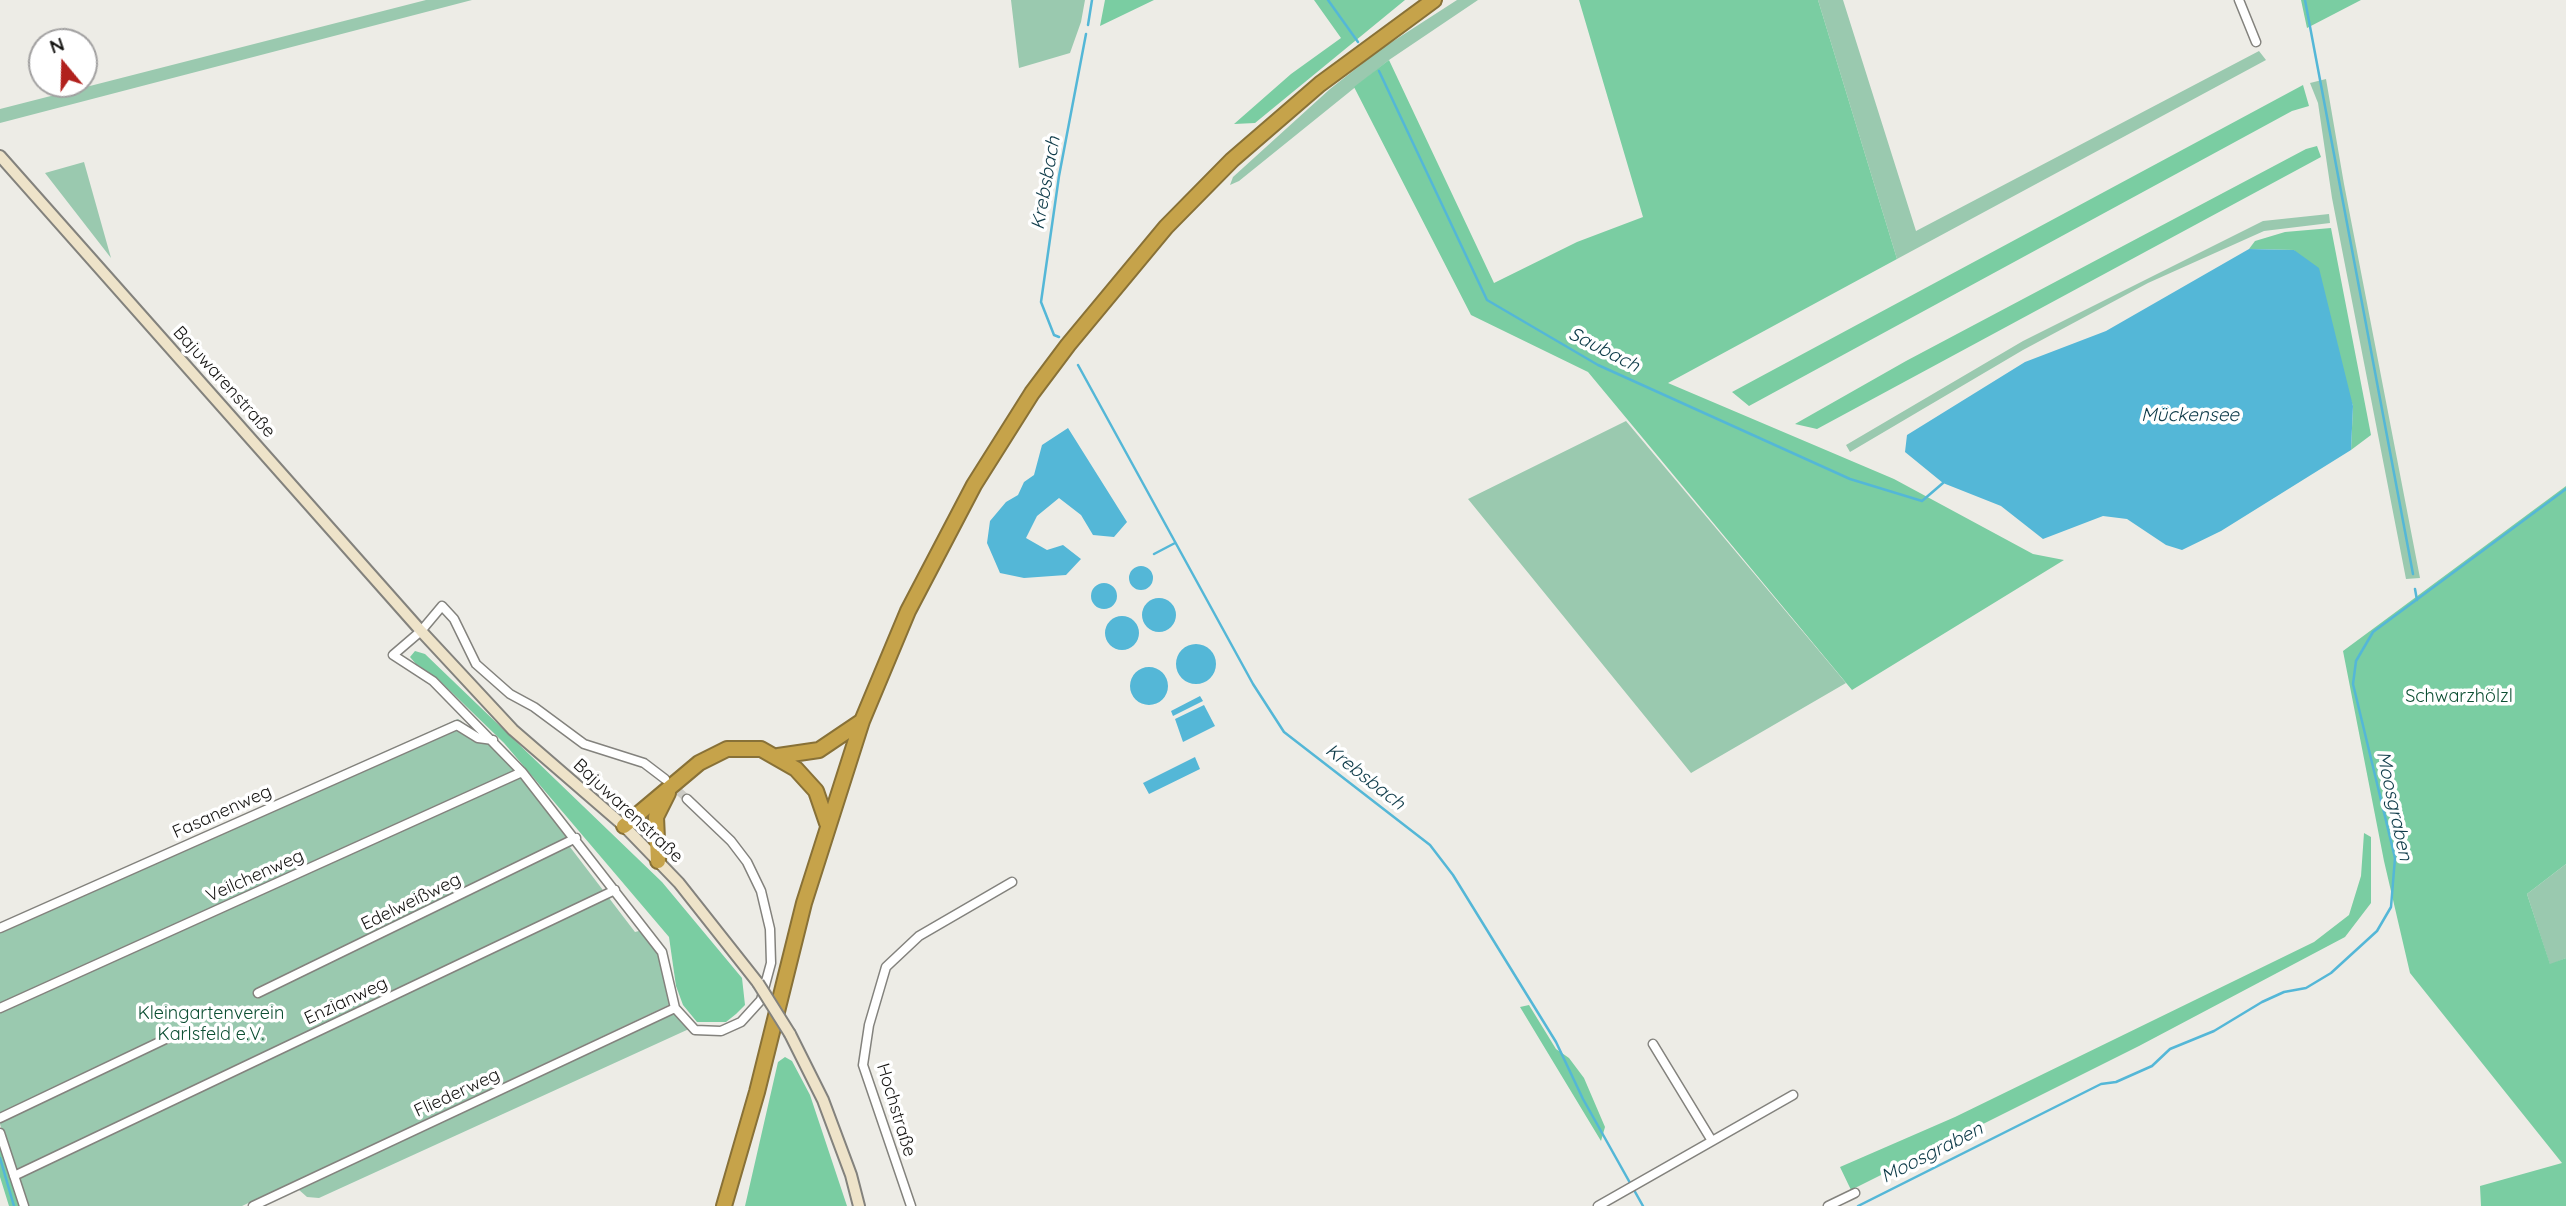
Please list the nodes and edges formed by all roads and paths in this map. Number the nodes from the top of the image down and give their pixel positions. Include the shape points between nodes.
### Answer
1 (1434, 0) edge
2 (2239, 0) edge
3 (2256, 42) dead end
4 (0, 156) edge
5 (421, 631) junction
6 (862, 721) junction
7 (493, 740) junction
8 (778, 756) junction
9 (522, 772) junction
10 (668, 784) junction
11 (687, 799) tunnel mouth
12 (827, 824) junction
13 (624, 826) junction
14 (576, 838) junction
15 (658, 862) junction
16 (1012, 882) dead end
17 (615, 890) junction
18 (0, 928) edge
19 (258, 993) dead end
20 (0, 1008) edge
21 (676, 1008) junction
22 (172, 1036) dead end
23 (1653, 1044) dead end
24 (1793, 1095) dead end
25 (0, 1118) edge
26 (0, 1133) edge
27 (1712, 1141) junction
28 (14, 1176) junction
29 (1854, 1193) dead end
30 (24, 1206) edge
31 (253, 1206) edge
32 (724, 1206) edge
33 (859, 1206) edge
34 (911, 1206) edge
35 (1598, 1206) edge
36 (1828, 1206) edge

1 - 6 highway via 1320,84 1233,160 1137,259 1068,345 1004,435 944,538
2 - 3 street
4 - 5 main road, Bajuwarenstraße
5 - 7 street via 393,655 433,681
5 - 10 street via 442,606 454,619 476,664 510,694 583,744 628,757
5 - 13 main road, Bajuwarenstraße via 513,730
6 - 8 highway via 819,750
6 - 12 highway
7 - 9 street
7 - 18 street, Fasanenweg via 478,738 457,725
8 - 10 highway via 761,749 727,749
8 - 12 highway via 816,791
9 - 14 street
9 - 20 street, Veilchenweg
10 - 13 highway
10 - 15 highway via 656,817
11 - 21 street via 747,862 761,891 772,963 761,1000 741,1022 721,1031 695,1030
12 - 32 highway
13 - 15 main road, Bajuwarenstraße
14 - 17 street
14 - 19 street, Edelweißweg
15 - 33 main road, Bajuwarenstraße, bridge via 758,982 790,1034 823,1100
16 - 34 street, Hochstraße via 919,936 886,967 863,1065
17 - 21 street via 662,952
17 - 28 street, Enzianweg
21 - 31 street, Fliederweg
22 - 25 street
23 - 27 street
24 - 27 street
26 - 28 street
27 - 35 street
28 - 30 street
29 - 36 street

